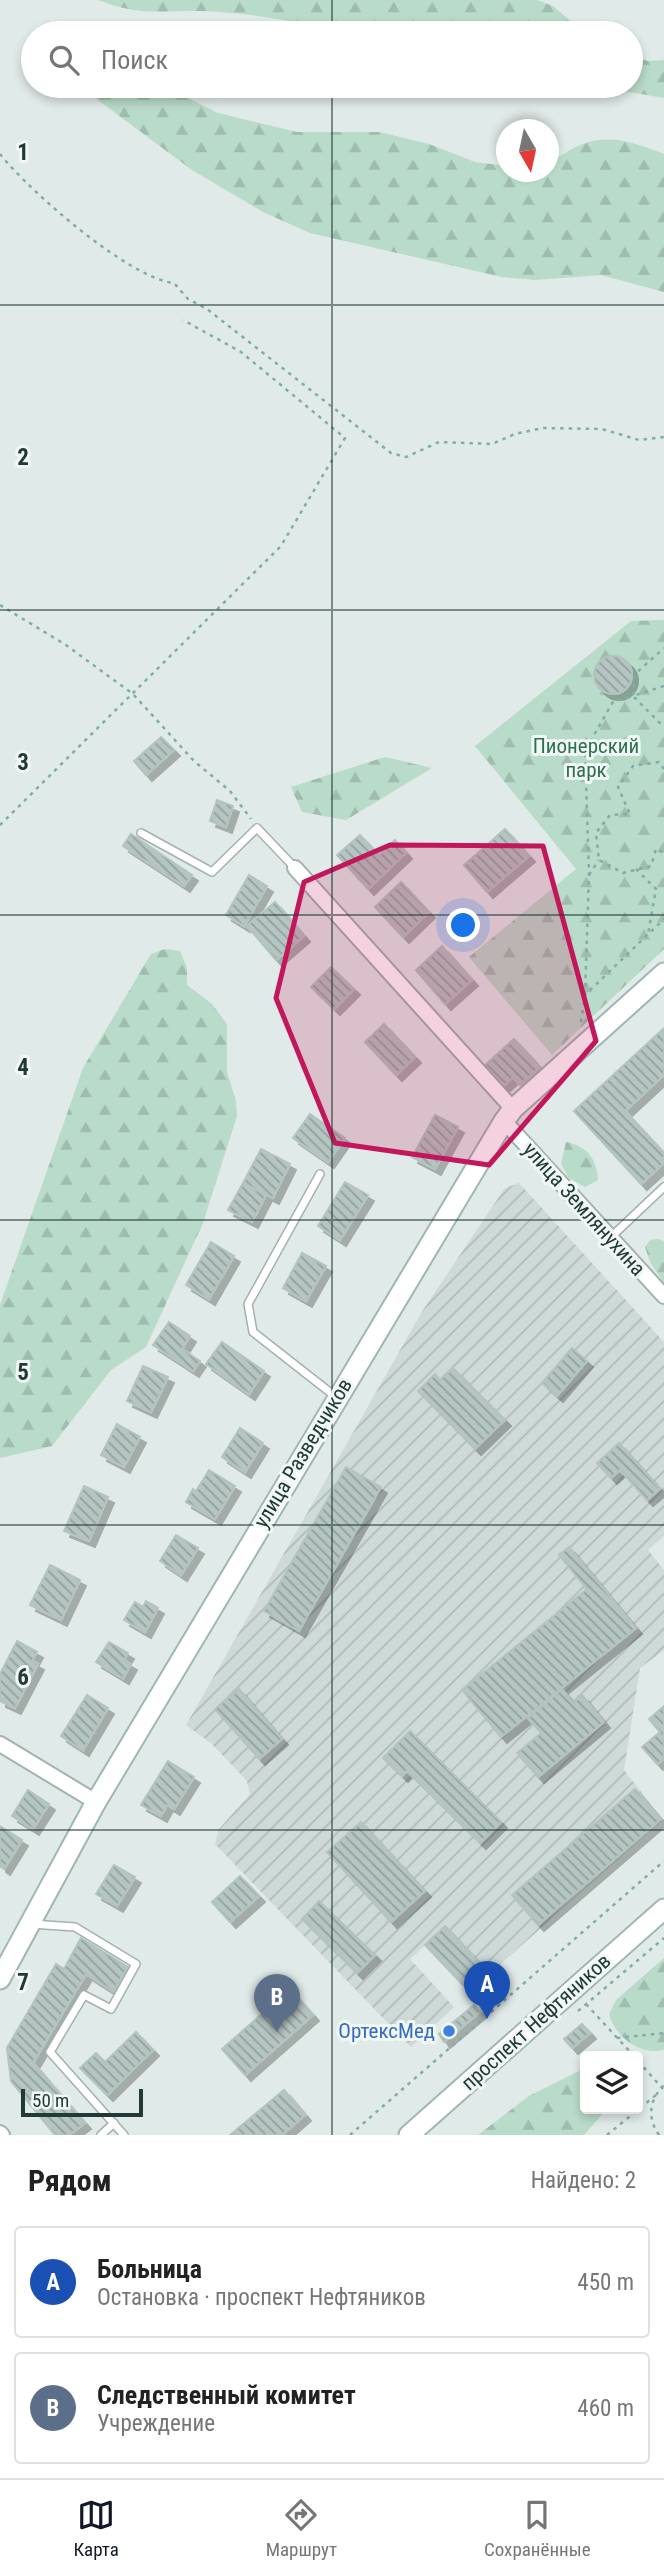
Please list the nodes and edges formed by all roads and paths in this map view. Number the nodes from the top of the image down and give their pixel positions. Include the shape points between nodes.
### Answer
1 (0, 154) edge
2 (183, 320) dead end
3 (664, 437) edge
4 (0, 605) edge
5 (664, 649) edge
6 (664, 686) edge
7 (133, 694) junction
8 (633, 696) junction
9 (662, 724) edge
10 (664, 769) edge
11 (0, 825) edge
12 (257, 828) junction
13 (141, 833) dead end
14 (664, 853) edge
15 (598, 859) junction
16 (295, 868) joint
17 (636, 869) junction
18 (589, 875) junction
19 (664, 919) edge
20 (648, 936) junction
21 (662, 977) edge
22 (585, 995) junction
23 (578, 1051) junction
24 (508, 1115) junction
25 (320, 1174) dead end
26 (664, 1187) edge
27 (610, 1238) junction
28 (664, 1296) edge
29 (336, 1397) junction
30 (0, 1744) edge
31 (96, 1802) junction
32 (664, 1861) edge
33 (664, 1909) edge
34 (30, 1924) junction
35 (0, 1979) edge
36 (586, 2004) dead end
37 (664, 2033) edge
38 (617, 2038) junction
39 (629, 2051) edge
40 (643, 2065) edge
41 (663, 2087) edge
42 (656, 2095) junction
43 (114, 2123) junction
44 (411, 2134) edge
45 (102, 2135) edge
46 (124, 2135) edge
47 (350, 2135) edge
48 (607, 2135) edge
49 (659, 2135) edge

1 - 3 path via 53,208 112,254 132,269 174,283 188,299 207,309 391,453 407,457 439,442 492,444 543,428 603,429 639,440
2 - 7 path via 241,352 345,438 281,546
4 - 7 path
5 - 8 path via 635,674
6 - 8 path
7 - 11 path
7 - 12 path via 194,761 230,791
8 - 9 path
8 - 18 path via 614,700 585,751
10 - 15 path via 659,762 633,766 618,787 630,814 610,815 596,833
12 - 13 lane via 212,872
12 - 16 lane
14 - 17 path via 656,849 650,866
15 - 17 path via 623,873
15 - 18 path
16 - 24 street, улица Землянухина
17 - 20 path via 656,889
18 - 22 path
19 - 20 path
20 - 22 path
21 - 23 street, улица Разведчиков
22 - 23 path
23 - 24 street, улица Разведчиков
24 - 27 street, улица Землянухина
24 - 29 street, улица Разведчиков
25 - 29 lane via 248,1304 248,1320 253,1332
26 - 27 lane
27 - 28 street, улица Землянухина
29 - 31 street, улица Разведчиков
30 - 31 street
31 - 34 street, улица Разведчиков
32 - 47 path
33 - 44 street, проспект Нефтяников
34 - 35 street, улица Разведчиков
34 - 43 lane via 75,1927 136,1964 111,2009 84,1994 50,2052
36 - 38 path
37 - 38 path
38 - 39 path
40 - 41 path
41 - 42 path
42 - 48 path
42 - 49 path via 650,2113
43 - 45 lane
43 - 46 lane

